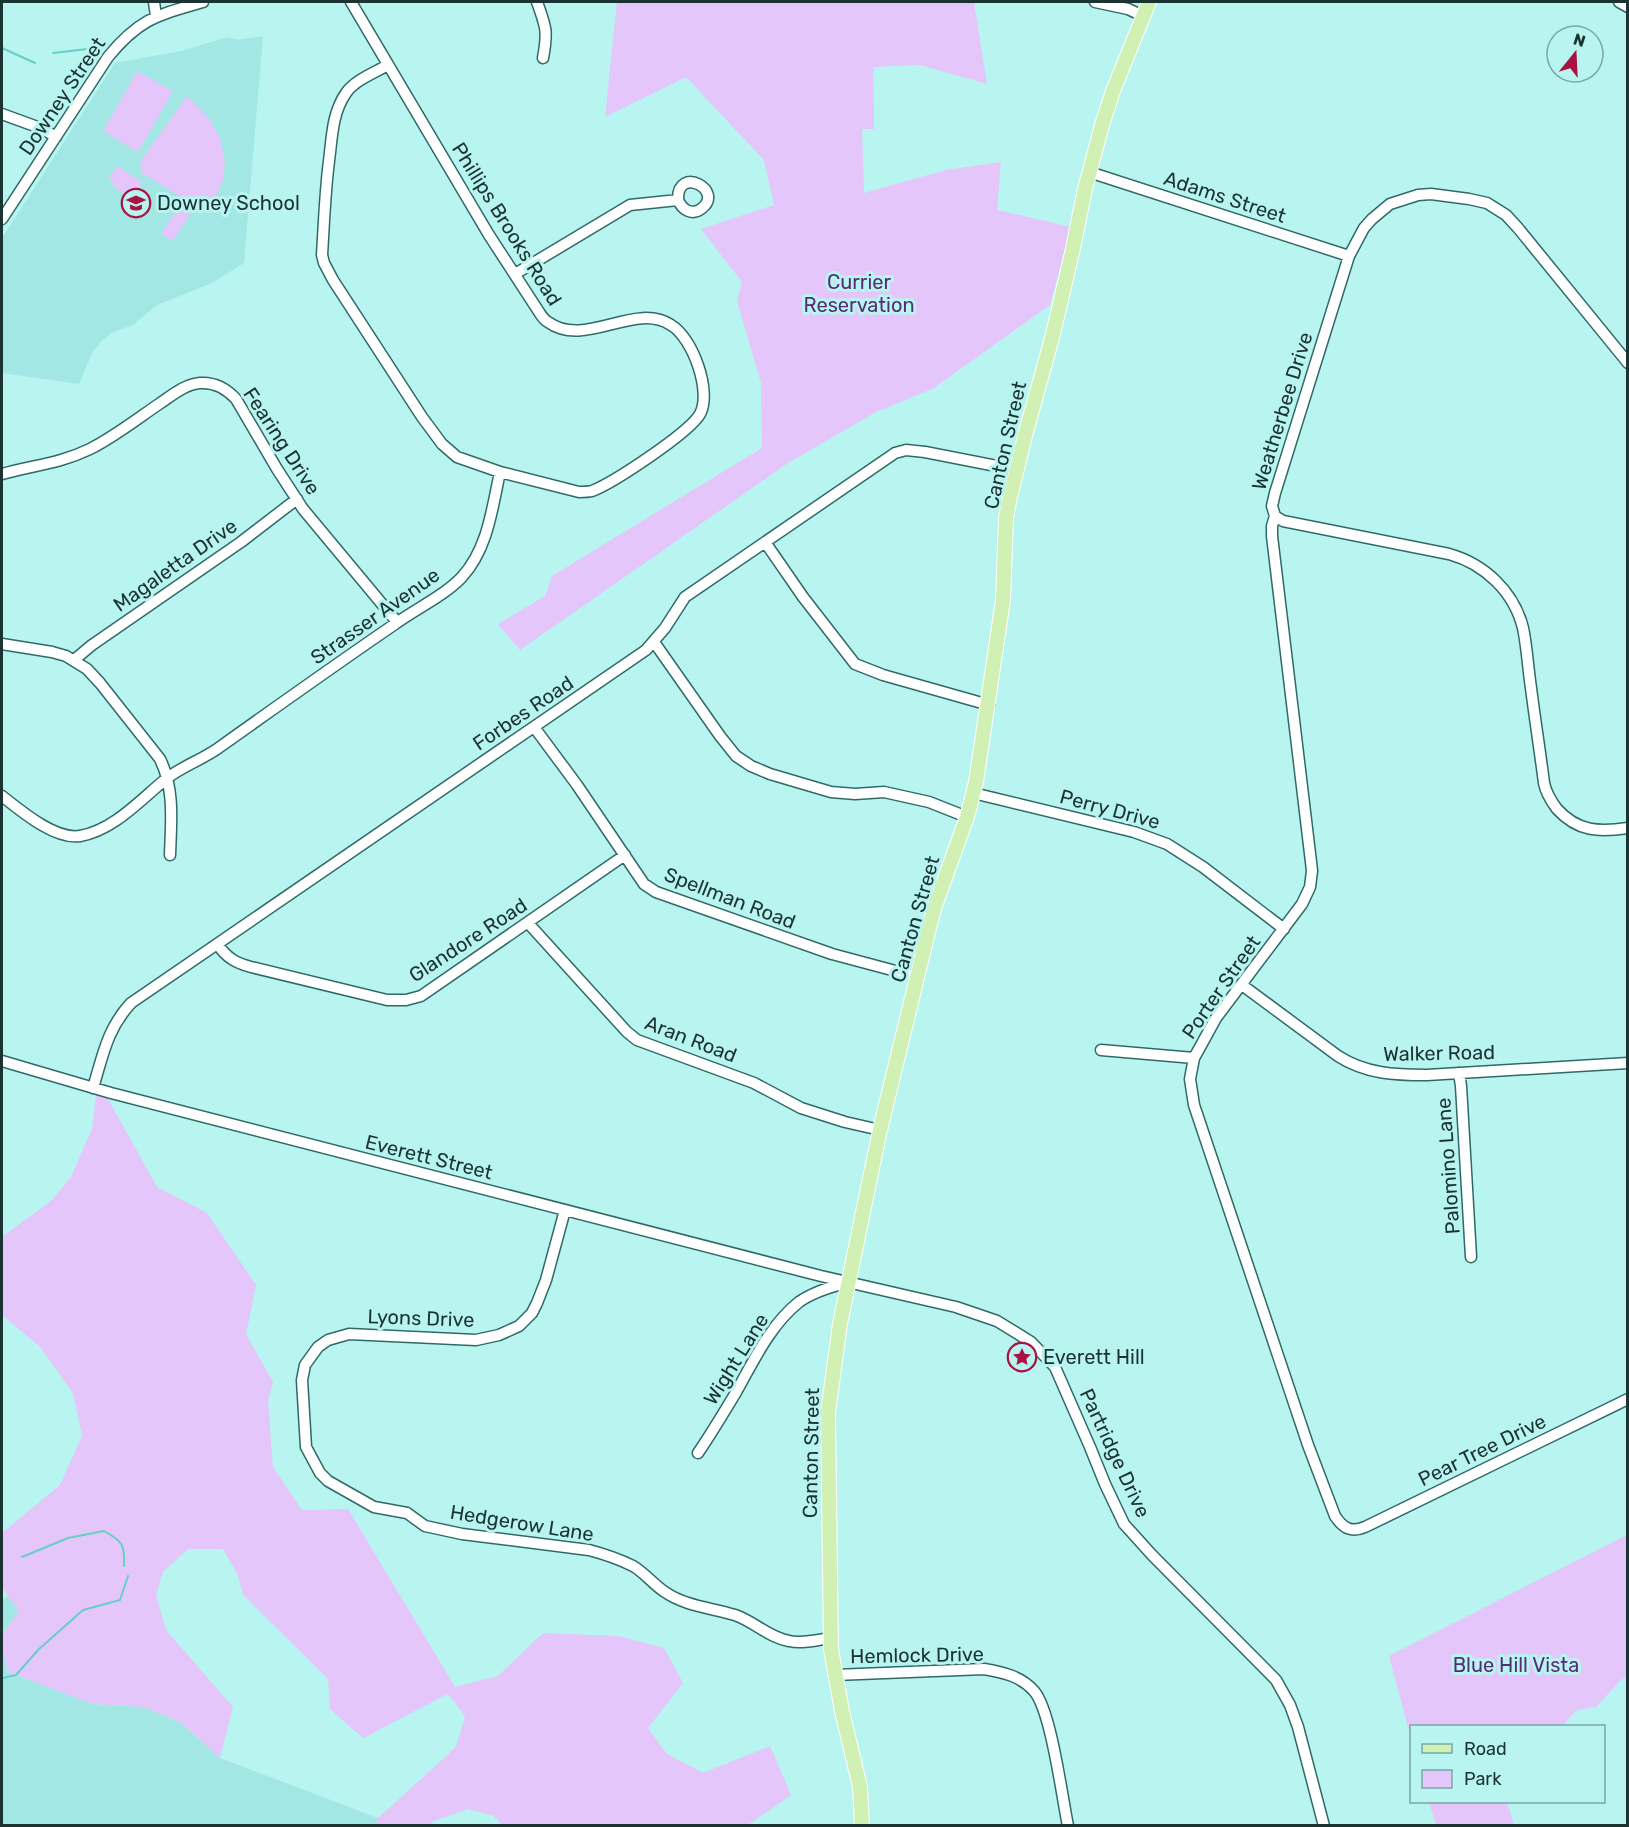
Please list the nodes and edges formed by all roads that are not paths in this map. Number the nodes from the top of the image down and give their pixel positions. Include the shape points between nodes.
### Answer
1 (154, 2) edge
2 (203, 2) edge
3 (351, 2) edge
4 (537, 2) edge
5 (1095, 2) edge
6 (1149, 2) edge
7 (1619, 2) edge
8 (1628, 7) edge
9 (156, 16) junction
10 (1143, 16) junction
11 (543, 58) dead end
12 (388, 65) junction
13 (2, 114) edge
14 (56, 137) junction
15 (1089, 171) junction
16 (678, 200) dead end
17 (2, 219) edge
18 (1349, 256) junction
19 (515, 274) junction
20 (1628, 363) edge
21 (1017, 470) junction
22 (500, 472) junction
23 (2, 474) edge
24 (297, 499) junction
25 (1275, 516) junction
26 (765, 542) junction
27 (397, 622) junction
28 (654, 642) junction
29 (2, 644) edge
30 (74, 660) junction
31 (989, 705) junction
32 (534, 727) junction
33 (168, 778) junction
34 (973, 793) junction
35 (2, 796) edge
36 (967, 818) junction
37 (1628, 828) edge
38 (170, 855) dead end
39 (624, 855) junction
40 (528, 923) junction
41 (1284, 929) junction
42 (218, 945) junction
43 (918, 977) junction
44 (1242, 985) junction
45 (1101, 1050) dead end
46 (1194, 1058) junction
47 (2, 1061) edge
48 (1628, 1063) edge
49 (1459, 1073) junction
50 (93, 1088) junction
51 (880, 1130) junction
52 (565, 1210) junction
53 (1471, 1257) dead end
54 (848, 1282) junction
55 (303, 1394) joint
56 (1628, 1399) edge
57 (698, 1453) dead end
58 (1351, 1530) joint
59 (830, 1638) junction
60 (835, 1675) junction
61 (862, 1826) edge
62 (1068, 1826) edge
63 (1324, 1826) edge

1 - 9 street
2 - 9 street, Downey Street
3 - 12 street, Phillips Brooks Road
4 - 11 street via 546,26
5 - 10 street
6 - 10 main road, Canton Street
7 - 8 street
9 - 14 street, Downey Street via 131,32 108,57
10 - 15 main road, Canton Street via 1113,91
12 - 19 street, Phillips Brooks Road
12 - 22 street via 354,85 336,114 325,199 324,263 442,444 458,457
13 - 14 street
14 - 17 street, Downey Street
15 - 18 street, Adams Street
15 - 21 main road, Canton Street
16 - 19 street via 630,205
18 - 20 street, Weatherbee Drive via 1372,219 1390,204 1431,194 1487,203 1518,228
18 - 25 street, Weatherbee Drive via 1273,498
19 - 22 street, Phillips Brooks Road via 547,322 560,327 592,329 648,318 670,323 693,350 704,401 692,424 668,444 589,492
21 - 26 street, Forbes Road via 925,452 895,453
21 - 31 main road, Canton Street via 1006,518 1003,600
22 - 27 street, Strasser Avenue via 489,526 476,559 449,588
23 - 24 street, Fearing Drive via 62,461 91,448 175,393 201,382 217,385 236,399
24 - 27 street, Fearing Drive
24 - 30 street, Magaletta Drive
25 - 37 street, Weatherbee Drive via 1304,526 1455,555 1476,565 1499,584 1512,601 1523,629 1544,783 1551,801 1580,827
25 - 41 street, Porter Street via 1272,536 1312,871 1310,887
26 - 28 street, Forbes Road via 685,597
26 - 31 street via 855,664
27 - 33 street, Strasser Avenue via 211,753
28 - 32 street, Forbes Road
28 - 36 street via 736,756 751,766 831,792 884,792 929,802
29 - 30 street via 52,652
30 - 33 street via 107,692 160,759
31 - 34 main road, Canton Street
32 - 39 street, Spellman Road
32 - 42 street, Forbes Road
33 - 35 street, Strasser Avenue via 104,828 79,836 63,836
33 - 38 street via 172,801
34 - 36 main road, Canton Street
34 - 41 street, Perry Drive via 1134,832 1167,844
36 - 43 main road, Canton Street via 935,906
39 - 40 street, Glandore Road
39 - 43 street, Spellman Road via 644,884 656,892 813,948
40 - 42 street, Glandore Road via 421,996 406,1000 387,1000 236,963
40 - 51 street, Aran Road via 638,1040 754,1083 801,1108
41 - 44 street, Porter Street
42 - 50 street, Forbes Road via 123,1012 109,1034
43 - 51 main road, Canton Street
44 - 46 street, Porter Street via 1216,1018
44 - 49 street, Walker Road via 1338,1056 1365,1069 1404,1075
45 - 46 street
46 - 58 street, Porter Street via 1190,1079 1194,1105 1312,1455 1335,1516
47 - 50 street, Everett Street
48 - 49 street, Walker Road
49 - 53 street, Palomino Lane
50 - 52 street, Everett Street
51 - 54 main road, Canton Street
52 - 54 street, Everett Street
52 - 55 street, Lyons Drive via 537,1303 519,1326 476,1340 355,1334 335,1337 322,1343 309,1359
54 - 57 street, Wight Lane via 812,1294 788,1313 762,1346
54 - 59 main road, Canton Street via 828,1416
54 - 63 street, Partridge Drive via 956,1307 997,1321 1031,1342 1054,1367 1124,1524 1276,1680 1298,1727
55 - 59 street, Hedgerow Lane via 306,1447 320,1473 374,1506 407,1513 425,1526 462,1534 609,1556 634,1567 666,1593 735,1615 769,1635 790,1642
56 - 58 street, Pear Tree Drive via 1365,1527
59 - 60 main road, Canton Street
60 - 61 main road, Canton Street via 861,1787
60 - 62 street, Hemlock Drive via 984,1669 1020,1680 1036,1692 1047,1716

